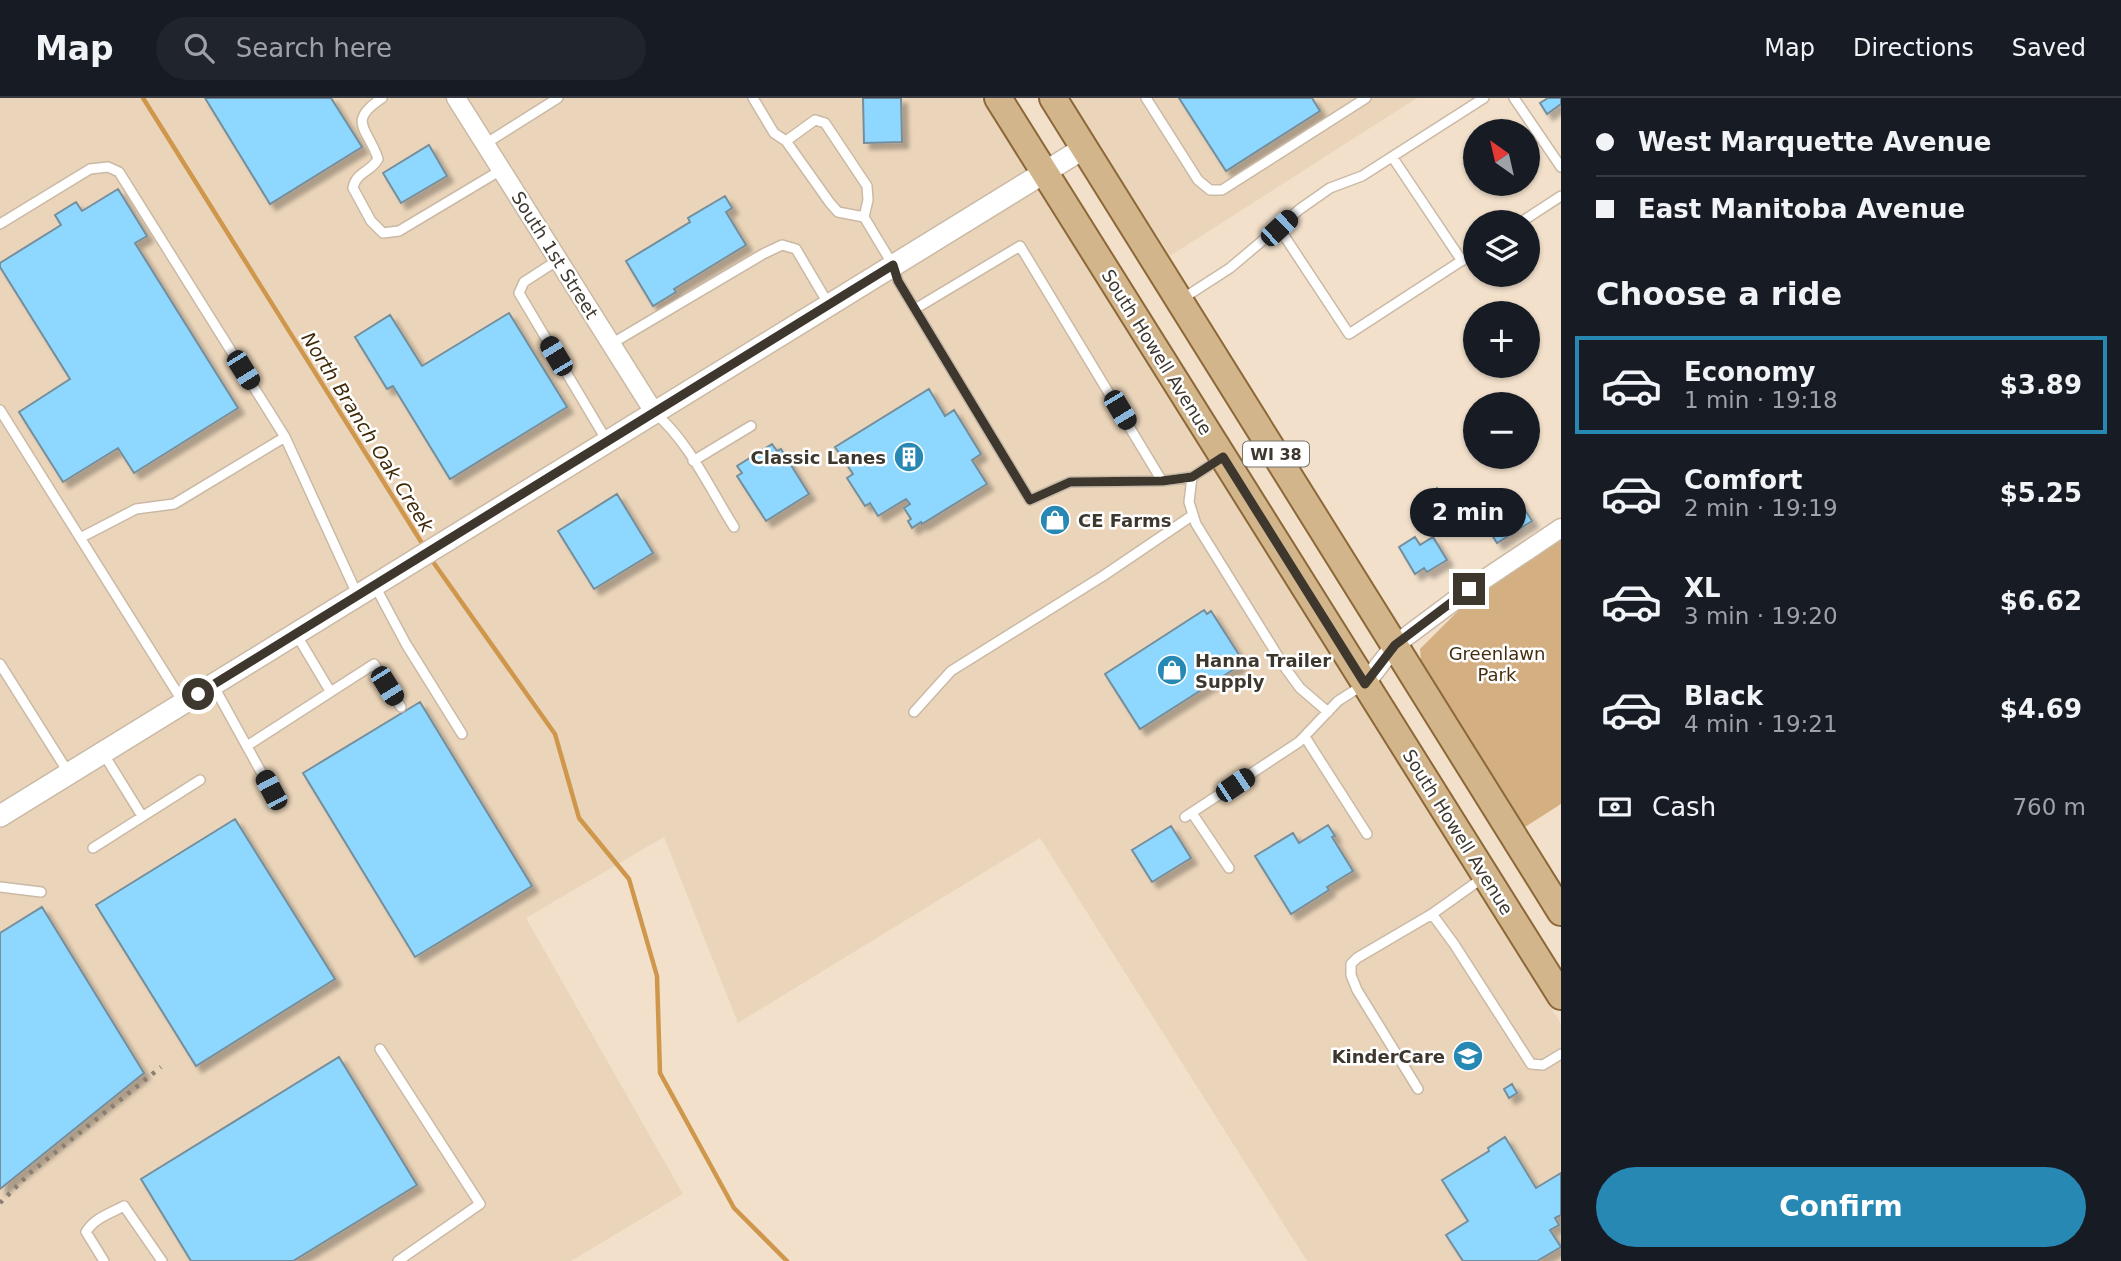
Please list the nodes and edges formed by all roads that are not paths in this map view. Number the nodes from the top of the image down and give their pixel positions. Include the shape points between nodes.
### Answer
1 (382, 98) edge
2 (456, 98) edge
3 (558, 98) edge
4 (753, 98) edge
5 (998, 98) edge
6 (1053, 98) edge
7 (1146, 98) edge
8 (1366, 98) edge
9 (1484, 98) edge
10 (1514, 98) edge
11 (786, 141) junction
12 (485, 144) junction
13 (1084, 148) junction
14 (1392, 158) junction
15 (1561, 167) edge
16 (501, 170) junction
17 (1044, 172) junction
18 (1561, 196) edge
19 (1539, 210) edge
20 (864, 218) junction
21 (0, 224) edge
22 (1279, 228) junction
23 (558, 260) junction
24 (1462, 261) joint
25 (893, 265) junction
26 (1180, 300) junction
27 (829, 305) junction
28 (915, 309) junction
29 (611, 344) junction
30 (0, 410) edge
31 (654, 412) junction
32 (751, 426) dead end
33 (285, 437) junction
34 (607, 441) junction
35 (1223, 457) junction
36 (693, 461) junction
37 (1192, 477) junction
38 (1162, 481) junction
39 (1193, 515) junction
40 (734, 527) dead end
41 (1561, 528) edge
42 (80, 538) junction
43 (366, 590) junction
44 (296, 634) junction
45 (1395, 645) junction
46 (0, 664) edge
47 (1365, 684) junction
48 (213, 685) junction
49 (330, 691) junction
50 (184, 703) junction
51 (401, 707) dead end
52 (914, 712) dead end
53 (1328, 712) junction
54 (462, 734) dead end
55 (1305, 737) junction
56 (247, 746) junction
57 (103, 753) junction
58 (69, 774) junction
59 (200, 780) dead end
60 (271, 790) dead end
61 (0, 816) edge
62 (142, 816) junction
63 (1367, 834) dead end
64 (93, 848) dead end
65 (1229, 868) dead end
66 (1485, 877) junction
67 (0, 887) edge
68 (41, 892) dead end
69 (1561, 912) edge
70 (1432, 914) junction
71 (1561, 996) edge
72 (380, 1049) dead end
73 (1561, 1054) edge
74 (1418, 1089) dead end
75 (104, 1261) edge
76 (162, 1261) edge
77 (398, 1261) edge

1 - 16 lane via 361,119 378,159 353,188 383,233 395,233
2 - 12 street, South 1st Street
3 - 12 lane
4 - 11 lane via 774,133
5 - 17 main road, South Howell Avenue / WI 38
6 - 13 main road, WI 38
7 - 8 lane via 1198,180 1210,190 1222,190
9 - 14 lane
10 - 15 lane
11 - 20 lane via 838,212
11 - 20 lane via 815,120 825,123 867,186
12 - 16 street, South 1st Street
13 - 17 street
13 - 26 main road, WI 38
14 - 22 lane via 1330,188
14 - 24 lane
16 - 23 street, South 1st Street
17 - 25 street
17 - 35 main road, South Howell Avenue / WI 38
18 - 19 lane
20 - 25 lane
21 - 33 lane via 90,169 108,167 119,172
22 - 24 lane via 1349,334
22 - 26 lane via 1230,268
23 - 29 street, South 1st Street
23 - 34 lane via 524,282 519,293
25 - 27 street
25 - 28 lane
26 - 45 main road, WI 38
27 - 29 lane via 796,249 782,246
27 - 31 street
28 - 38 lane via 1030,500 1070,482
28 - 38 lane via 1020,246
29 - 31 street, South 1st Street
30 - 42 lane
31 - 34 street
31 - 36 lane
32 - 36 lane
33 - 42 lane via 174,504 136,509
33 - 43 lane
34 - 43 street
35 - 37 lane
35 - 47 main road, South Howell Avenue / WI 38
36 - 40 lane
37 - 38 lane
37 - 39 lane via 1189,502
39 - 52 lane via 951,671
39 - 53 lane via 1286,669
41 - 45 street
42 - 50 lane
43 - 44 street
43 - 54 lane
44 - 48 street
44 - 49 lane
45 - 47 street
45 - 69 main road, WI 38
46 - 58 lane
47 - 53 lane
47 - 66 main road, South Howell Avenue / WI 38
48 - 50 street
48 - 56 lane
49 - 51 lane via 374,664
49 - 56 lane
50 - 57 street
53 - 55 lane
55 - 63 lane
55 - 65 lane via 1188,815
56 - 60 lane
57 - 58 street
57 - 62 lane
58 - 61 street
59 - 62 lane
62 - 64 lane
66 - 70 lane
66 - 71 main road, South Howell Avenue / WI 38
67 - 68 lane
70 - 73 lane via 1531,1064 1543,1065
70 - 74 lane via 1351,964 1357,990
72 - 77 lane via 480,1204
75 - 76 lane via 86,1232 97,1220 124,1206

